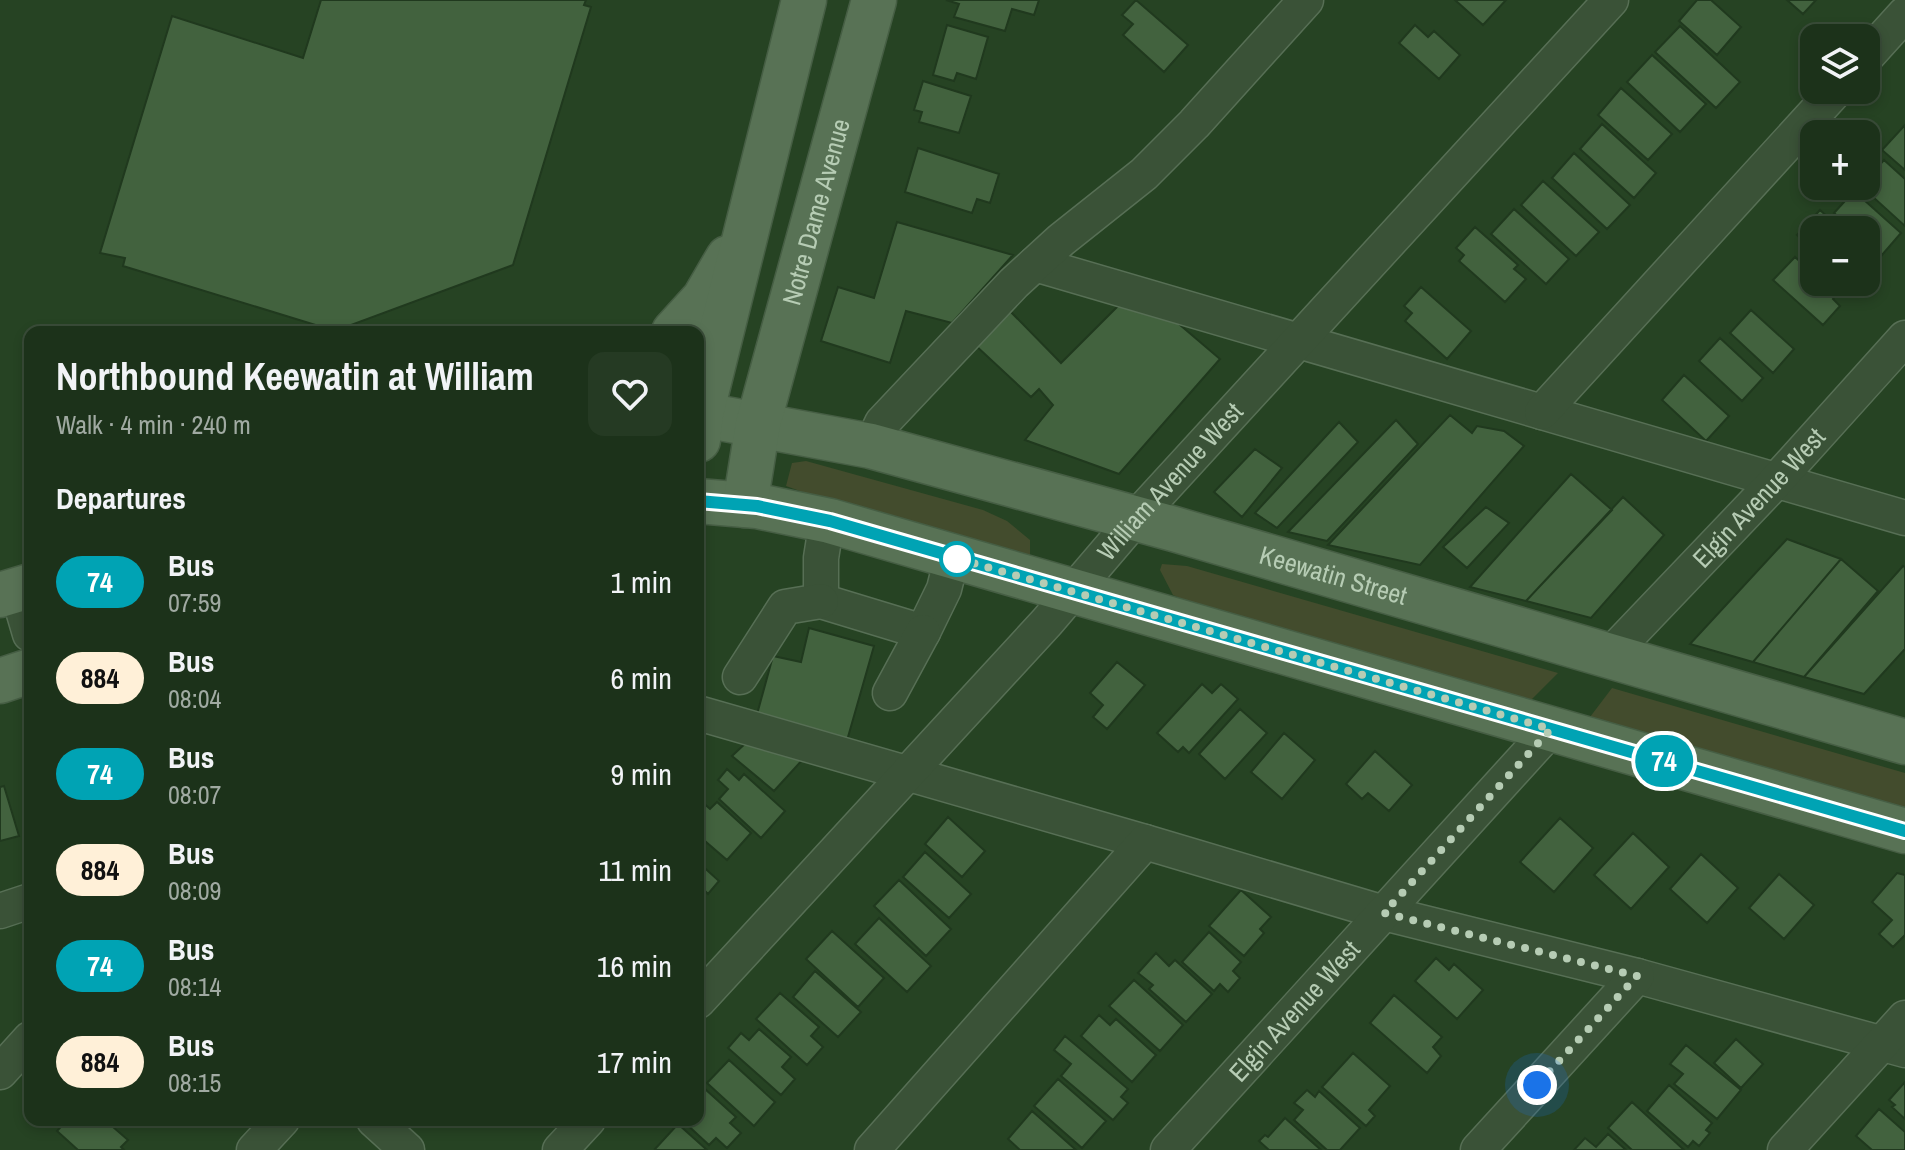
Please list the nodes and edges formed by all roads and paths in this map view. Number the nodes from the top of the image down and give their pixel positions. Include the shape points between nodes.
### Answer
1 (804, 0) edge
2 (874, 0) edge
3 (1306, 0) edge
4 (1611, 0) edge
5 (1905, 14) edge
6 (1880, 42) edge
7 (1823, 104) edge
8 (751, 218) junction
9 (1035, 264) junction
10 (679, 326) edge
11 (1905, 338) edge
12 (1298, 341) junction
13 (704, 403) edge
14 (1542, 412) junction
15 (704, 423) edge
16 (758, 424) junction
17 (871, 446) junction
18 (1776, 481) junction
19 (704, 502) edge
20 (745, 505) junction
21 (1905, 518) edge
22 (1135, 519) junction
23 (827, 520) junction
24 (952, 557) junction
25 (16, 590) edge
26 (1075, 591) junction
27 (821, 601) junction
28 (24, 615) edge
29 (923, 632) junction
30 (1609, 656) junction
31 (24, 673) edge
32 (740, 677) dead end
33 (0, 681) edge
34 (890, 693) dead end
35 (704, 715) edge
36 (1551, 729) junction
37 (1905, 742) edge
38 (907, 774) junction
39 (1905, 831) edge
40 (1145, 842) junction
41 (24, 903) edge
42 (0, 911) edge
43 (1384, 913) junction
44 (1637, 976) junction
45 (704, 994) edge
46 (1898, 1037) edge
47 (24, 1046) edge
48 (0, 1072) edge
49 (276, 1126) edge
50 (381, 1126) edge
51 (582, 1126) edge
52 (254, 1150) edge
53 (407, 1150) edge
54 (560, 1150) edge
55 (872, 1150) edge
56 (1168, 1150) edge
57 (1478, 1150) edge
58 (1785, 1150) edge

1 - 8 main road
2 - 16 main road, Notre Dame Avenue
3 - 9 street via 1144,174
4 - 12 street, William Avenue West
5 - 6 street
7 - 14 street
8 - 10 main road via 704,299
8 - 13 main road
9 - 12 street
9 - 17 street via 882,423
11 - 18 street, Elgin Avenue West
12 - 14 street
12 - 22 street, William Avenue West
14 - 18 street
15 - 16 main road
16 - 17 main road, Keewatin Street
16 - 20 main road, Notre Dame Avenue
17 - 22 main road, Keewatin Street
18 - 21 street
18 - 30 street, Elgin Avenue West
19 - 20 main road
20 - 23 main road
22 - 26 street, William Avenue West
22 - 30 main road, Keewatin Street
23 - 24 main road
23 - 27 street
24 - 26 main road
24 - 29 street via 944,589
25 - 28 street
26 - 36 main road
26 - 38 street, William Avenue West
27 - 29 street
27 - 32 street via 785,607
29 - 34 street
30 - 37 main road, Keewatin Street
31 - 33 main road
35 - 38 street
36 - 39 main road
36 - 43 street, Elgin Avenue West
38 - 40 street
38 - 45 street, William Avenue West
40 - 43 street
40 - 55 street
41 - 42 street
43 - 44 street
43 - 56 street, Elgin Avenue West
44 - 46 street
44 - 57 street
46 - 58 street
47 - 48 street
49 - 52 street
50 - 53 street
51 - 54 street

